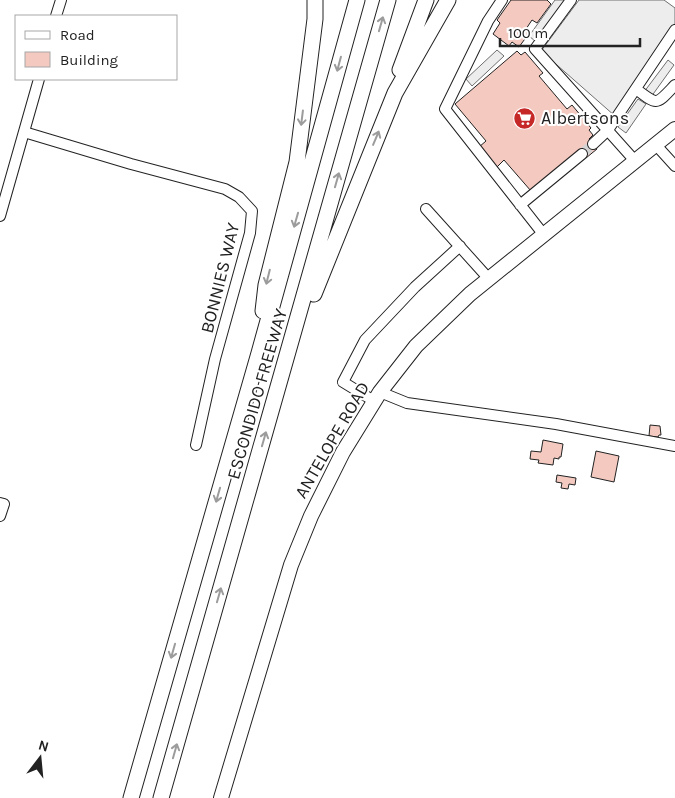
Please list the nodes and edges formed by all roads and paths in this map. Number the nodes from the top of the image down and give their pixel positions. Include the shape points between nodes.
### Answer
1 (61, 0) edge
2 (315, 0) edge
3 (346, 0) edge
4 (357, 0) edge
5 (388, 0) edge
6 (426, 0) edge
7 (448, 0) edge
8 (502, 0) edge
9 (572, 0) edge
10 (56, 15) edge
11 (675, 30) edge
12 (346, 39) junction
13 (39, 80) edge
14 (675, 85) edge
15 (636, 88) junction
16 (395, 93) junction
17 (675, 129) edge
18 (608, 130) junction
19 (24, 132) junction
20 (593, 144) tunnel mouth
21 (656, 146) junction
22 (582, 154) tunnel mouth
23 (636, 162) junction
24 (675, 166) edge
25 (520, 206) junction
26 (426, 209) dead end
27 (0, 216) edge
28 (544, 235) junction
29 (460, 246) junction
30 (489, 279) junction
31 (259, 353) junction
32 (286, 362) junction
33 (377, 396) junction
34 (196, 445) dead end
35 (675, 446) edge
36 (0, 503) edge
37 (0, 516) edge
38 (131, 798) edge
39 (161, 798) edge
40 (221, 798) edge

1 - 10 street
2 -> 31 highway via 297,162 266,285
3 - 12 highway via 343,12
4 - 12 highway, ESCONDIDO FREEWAY
32 -> 5 highway, ESCONDIDO FREEWAY
6 - 16 highway via 400,70
7 - 16 highway
8 - 25 street via 488,21 445,109
9 - 18 street via 535,49
11 - 15 street
12 -> 31 highway, ESCONDIDO FREEWAY
13 - 19 street
14 - 15 street via 656,101
15 - 18 street
32 -> 16 highway
17 - 21 main road, ANTELOPE ROAD
18 - 20 street
18 - 23 street
19 - 27 street
19 - 34 street, BONNIES WAY via 225,189 252,211 250,233 215,359
21 - 23 main road, ANTELOPE ROAD
21 - 24 street
22 - 25 street
23 - 28 main road, ANTELOPE ROAD
25 - 28 street
26 - 29 street
28 - 30 main road, ANTELOPE ROAD
29 - 30 street
29 - 33 street via 415,287 365,340 343,382
30 - 33 main road, ANTELOPE ROAD via 416,346
31 -> 38 highway, ESCONDIDO FREEWAY
39 -> 32 highway, ESCONDIDO FREEWAY
33 - 35 street
33 - 40 main road, ANTELOPE ROAD via 342,452 291,564
36 - 37 street via 4,504

